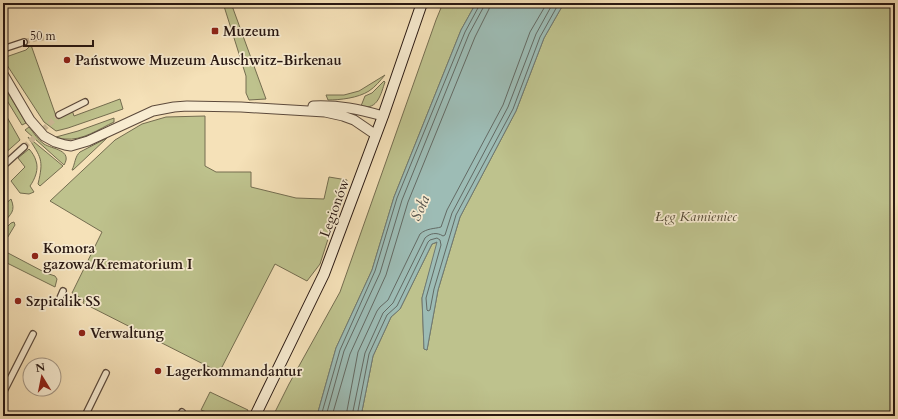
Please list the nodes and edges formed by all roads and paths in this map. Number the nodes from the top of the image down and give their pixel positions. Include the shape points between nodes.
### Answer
1 (422, 3) edge
2 (24, 42) tunnel mouth
3 (6, 48) dead end
4 (3, 74) edge
5 (85, 102) dead end
6 (272, 109) junction
7 (59, 115) tunnel mouth
8 (383, 116) junction
9 (376, 135) junction
10 (24, 147) tunnel mouth
11 (3, 166) edge
12 (63, 291) dead end
13 (60, 298) dead end
14 (33, 334) dead end
15 (106, 373) dead end
16 (3, 394) edge
17 (85, 416) edge
18 (255, 416) edge

1 - 8 main road, Legionów
2 - 3 street
4 - 6 street via 30,120 44,136 71,146 163,108 187,106
5 - 7 street
6 - 8 street via 340,106
6 - 9 street via 325,112 343,116 354,120
8 - 9 main road, Legionów
9 - 18 main road, Legionów via 324,274
10 - 11 street
12 - 13 street
14 - 16 street
15 - 17 street

